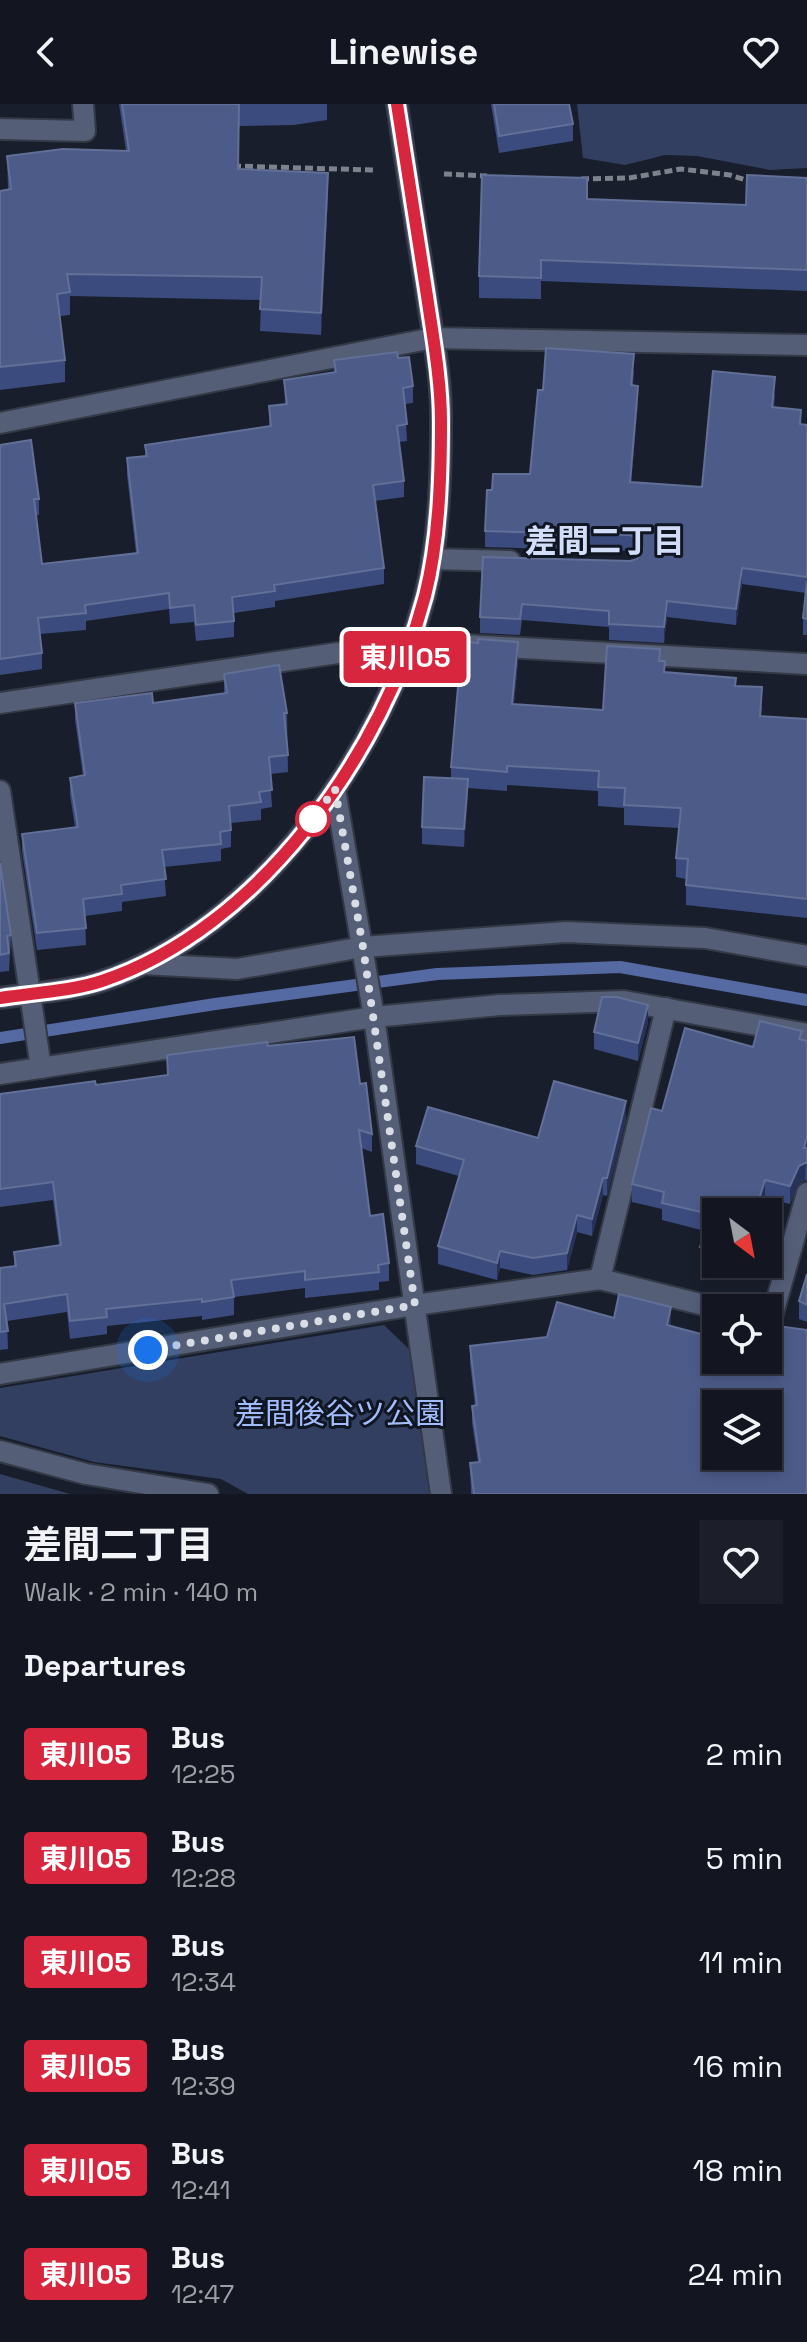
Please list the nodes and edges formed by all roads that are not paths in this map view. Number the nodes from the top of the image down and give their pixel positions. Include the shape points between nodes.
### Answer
1 (83, 104) edge
2 (397, 104) edge
3 (0, 129) edge
4 (433, 338) junction
5 (807, 345) edge
6 (0, 423) edge
7 (432, 559) junction
8 (523, 561) edge
9 (412, 642) junction
10 (807, 664) edge
11 (0, 703) edge
12 (335, 789) junction
13 (0, 791) edge
14 (363, 947) junction
15 (807, 956) edge
16 (143, 964) junction
17 (32, 993) junction
18 (0, 998) edge
19 (666, 1008) junction
20 (374, 1017) junction
21 (807, 1034) edge
22 (41, 1068) junction
23 (0, 1074) edge
24 (807, 1193) edge
25 (600, 1279) junction
26 (778, 1294) edge
27 (702, 1304) edge
28 (415, 1305) junction
29 (782, 1328) edge
30 (795, 1331) edge
31 (0, 1374) edge
32 (0, 1451) edge
33 (208, 1494) edge
34 (441, 1494) edge

1 - 3 street via 85,131
2 - 4 street
4 - 5 street
4 - 6 street
4 - 7 street via 441,418
7 - 8 street
7 - 9 street
9 - 10 street
9 - 11 street
9 - 12 street via 381,712
12 - 14 street
12 - 16 street via 293,846 246,893
13 - 17 street
14 - 15 street via 566,932 705,938
14 - 16 street via 237,969
14 - 20 street
16 - 17 street via 99,982
17 - 18 street
17 - 22 street
19 - 20 street via 624,1001
19 - 21 street
19 - 25 street
20 - 22 street
20 - 28 street
22 - 23 street
24 - 26 street
25 - 27 street
25 - 28 street
28 - 31 street
28 - 34 street
29 - 30 street
32 - 33 street via 86,1474

